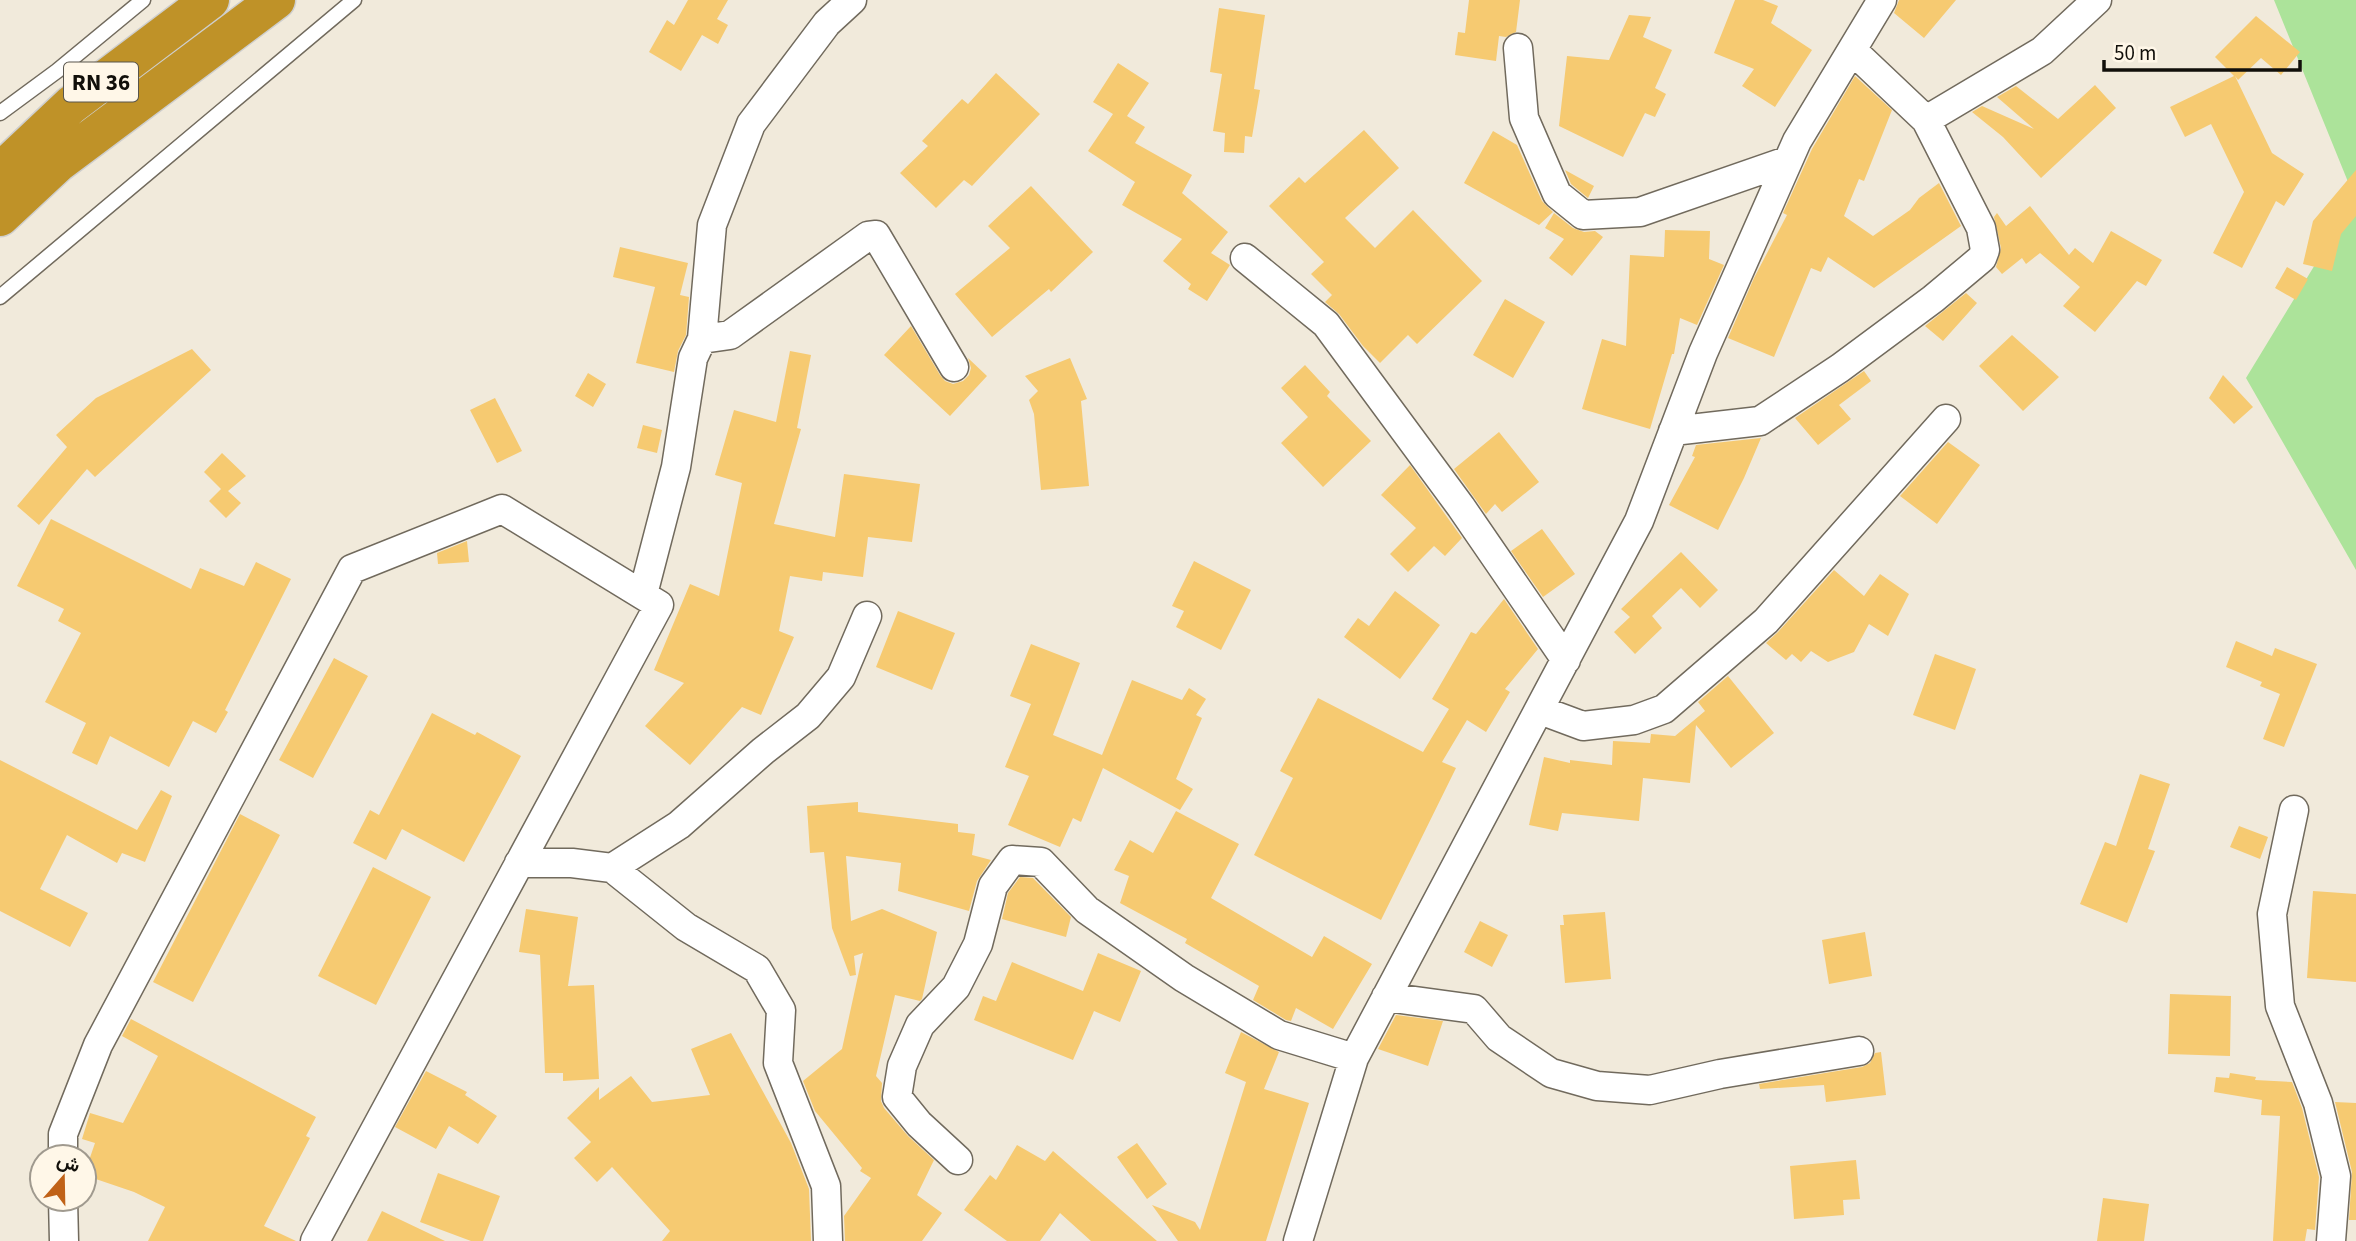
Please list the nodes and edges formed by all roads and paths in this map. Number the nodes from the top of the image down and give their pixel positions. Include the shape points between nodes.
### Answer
1 (143, 0) edge
2 (210, 0) edge
3 (276, 0) edge
4 (354, 0) edge
5 (852, 0) edge
6 (1882, 0) edge
7 (2097, 0) edge
8 (1518, 48) dead end
9 (1852, 50) junction
10 (0, 113) edge
11 (1926, 120) junction
12 (1787, 161) junction
13 (0, 172) edge
14 (0, 217) edge
15 (1245, 258) dead end
16 (0, 297) edge
17 (702, 339) junction
18 (954, 367) dead end
19 (1946, 419) dead end
20 (1673, 431) junction
21 (643, 594) junction
22 (867, 616) dead end
23 (1566, 660) junction
24 (1540, 710) junction
25 (2294, 810) dead end
26 (519, 863) junction
27 (611, 868) junction
28 (1386, 997) junction
29 (1860, 1051) dead end
30 (1354, 1058) junction
31 (63, 1143) edge
32 (958, 1160) dead end
33 (63, 1213) edge
34 (64, 1241) edge
35 (315, 1241) edge
36 (828, 1241) edge
37 (1298, 1241) edge
38 (2332, 1241) edge

1 - 10 lane
2 - 13 highway, RN 36 via 71,105
3 - 14 highway via 58,163
4 - 16 lane
5 - 17 street via 827,23 751,124 712,225
6 - 9 street
7 - 11 street via 2042,51
8 - 12 street via 1524,118 1557,194 1583,215 1640,212
9 - 11 street
9 - 12 street
11 - 20 street via 1981,228 1982,258 1840,368 1760,421
12 - 20 street
15 - 23 street via 1326,324
17 - 18 street via 730,335 868,236 876,235
17 - 21 street via 693,358 676,467
19 - 24 street via 1766,621 1664,709 1634,720 1583,726
20 - 23 street via 1639,521
21 - 26 street via 659,604
21 - 31 street via 502,509 352,569 98,1045
22 - 27 street via 841,677 808,716 679,825
23 - 24 street
24 - 28 street
25 - 38 street via 2272,914 2274,940 2280,1006 2318,1103 2336,1177
26 - 27 street
26 - 35 street
27 - 36 street via 686,927 757,969 782,1010 778,1063 826,1186
28 - 29 street via 1474,1009 1499,1038 1550,1073 1597,1086 1650,1090 1720,1073
28 - 30 street
30 - 32 street via 1279,1035 1184,978 1087,910 1041,862 1012,860 993,886 978,944 956,987 920,1025 902,1066 897,1097
30 - 37 street
33 - 34 street

